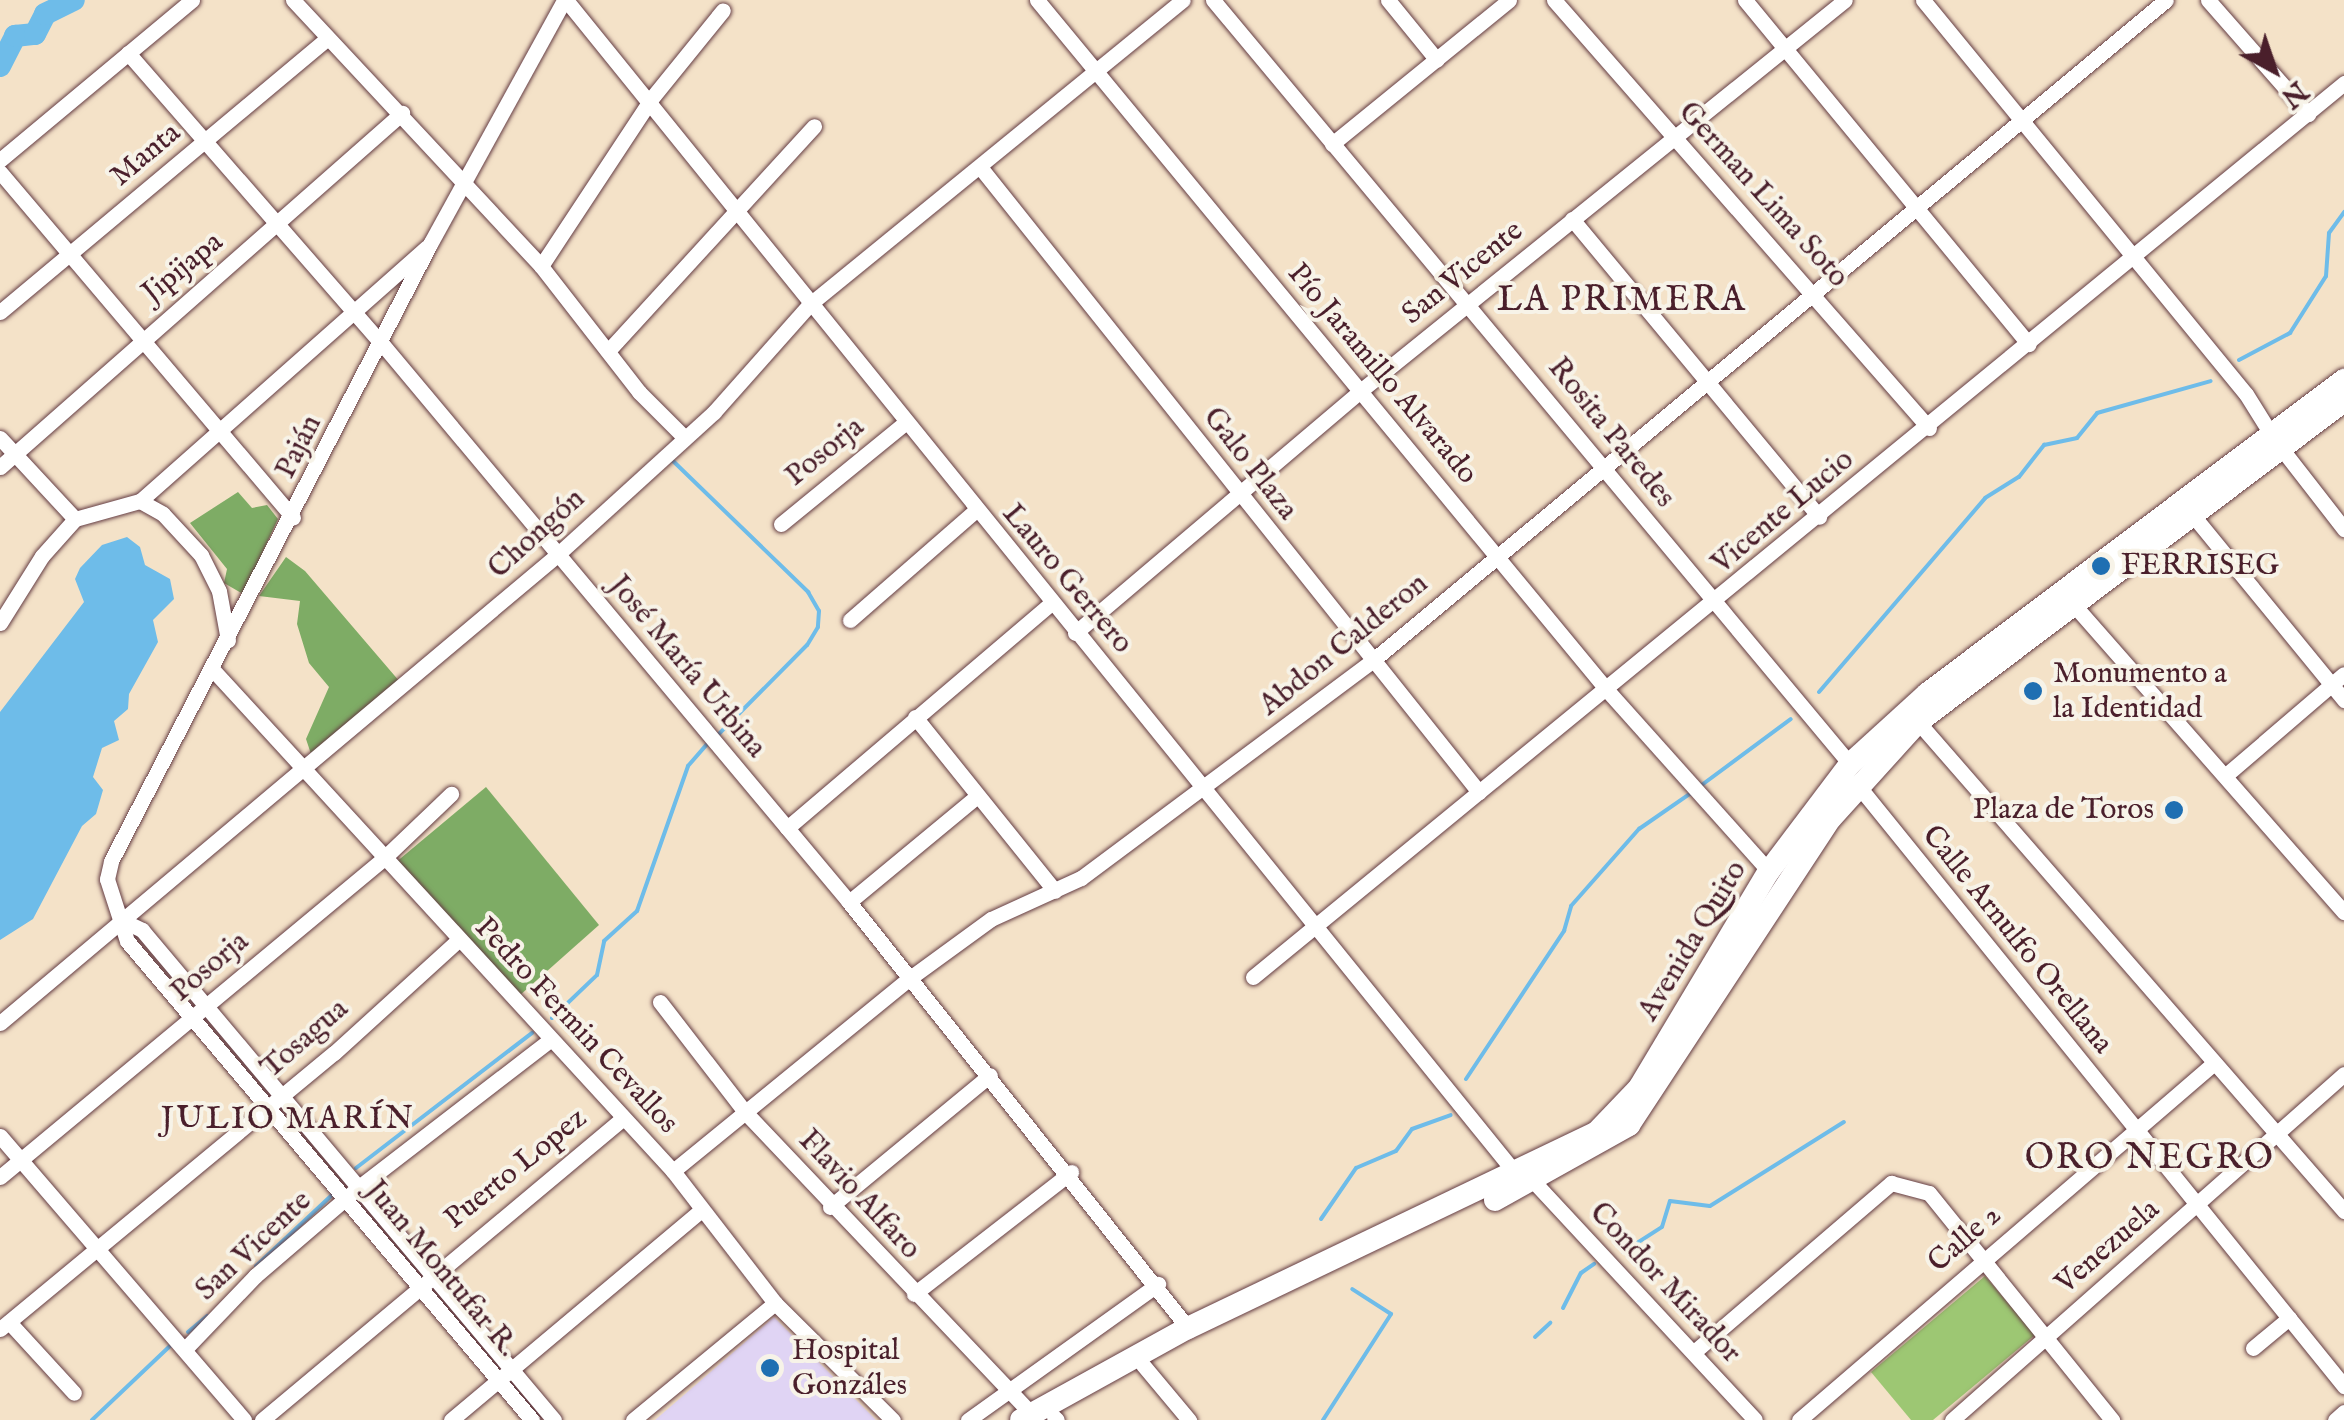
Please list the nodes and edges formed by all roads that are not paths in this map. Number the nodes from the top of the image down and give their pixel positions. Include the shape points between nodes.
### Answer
1 (192, 0) edge
2 (293, 0) edge
3 (565, 0) edge
4 (1037, 0) edge
5 (1183, 0) edge
6 (1213, 0) edge
7 (1388, 0) edge
8 (1509, 0) edge
9 (1554, 0) edge
10 (1745, 0) edge
11 (1845, 0) edge
12 (1923, 0) edge
13 (2166, 0) edge
14 (2208, 0) edge
15 (723, 10) dead end
16 (326, 38) junction
17 (1786, 50) junction
18 (128, 53) junction
19 (1437, 60) junction
20 (1098, 74) junction
21 (2344, 83) edge
22 (651, 98) junction
23 (402, 113) junction
24 (2308, 114) junction
25 (2022, 122) junction
26 (814, 126) dead end
27 (1674, 136) junction
28 (205, 141) junction
29 (1332, 144) junction
30 (0, 160) edge
31 (980, 168) junction
32 (0, 172) edge
33 (464, 183) junction
34 (1914, 210) junction
35 (739, 212) junction
36 (1572, 219) junction
37 (278, 225) junction
38 (430, 244) junction
39 (73, 252) junction
40 (2131, 259) junction
41 (542, 266) junction
42 (1812, 292) junction
43 (810, 304) junction
44 (1470, 304) junction
45 (352, 309) junction
46 (0, 312) edge
47 (141, 338) junction
48 (2029, 344) junction
49 (383, 345) junction
50 (608, 351) junction
51 (1709, 376) junction
52 (2344, 380) edge
53 (1359, 392) junction
54 (2344, 401) edge
55 (905, 423) junction
56 (1929, 428) junction
57 (219, 433) junction
58 (684, 436) junction
59 (0, 438) edge
60 (2276, 441) junction
61 (15, 455) junction
62 (1602, 464) junction
63 (0, 467) edge
64 (1241, 497) junction
65 (140, 501) junction
66 (975, 510) junction
67 (2191, 513) junction
68 (1819, 517) junction
69 (293, 518) junction
70 (74, 519) junction
71 (781, 524) dead end
72 (2344, 529) edge
73 (1498, 554) junction
74 (558, 555) junction
75 (1050, 604) junction
76 (1715, 604) junction
77 (2074, 605) junction
78 (850, 620) dead end
79 (0, 623) edge
80 (1075, 633) junction
81 (228, 640) junction
82 (1372, 661) junction
83 (214, 671) junction
84 (2338, 680) edge
85 (1607, 690) junction
86 (2344, 700) edge
87 (914, 717) junction
88 (1918, 722) junction
89 (307, 769) junction
90 (1853, 774) junction
91 (2226, 775) junction
92 (1206, 789) junction
93 (1479, 792) junction
94 (451, 794) dead end
95 (977, 796) junction
96 (786, 828) junction
97 (384, 858) junction
98 (1769, 871) junction
99 (1055, 891) junction
100 (849, 902) junction
101 (2344, 912) edge
102 (123, 921) junction
103 (1314, 924) junction
104 (458, 940) junction
105 (1252, 977) dead end
106 (910, 978) junction
107 (660, 1002) dead end
108 (206, 1006) junction
109 (192, 1018) junction
110 (0, 1023) edge
111 (552, 1039) junction
112 (2214, 1063) junction
113 (2344, 1074) edge
114 (990, 1075) junction
115 (282, 1096) junction
116 (268, 1107) junction
117 (745, 1112) junction
118 (622, 1118) junction
119 (2135, 1130) junction
120 (2276, 1132) junction
121 (0, 1136) edge
122 (20, 1160) junction
123 (673, 1171) junction
124 (1071, 1172) junction
125 (0, 1177) edge
126 (1525, 1178) junction
127 (359, 1187) junction
128 (346, 1198) junction
129 (830, 1206) junction
130 (2195, 1208) junction
131 (701, 1210) junction
132 (2344, 1211) edge
133 (98, 1248) junction
134 (1984, 1260) junction
135 (433, 1274) junction
136 (1158, 1284) junction
137 (420, 1286) junction
138 (914, 1294) junction
139 (776, 1304) junction
140 (2289, 1318) junction
141 (4, 1326) edge
142 (1188, 1328) junction
143 (2042, 1341) junction
144 (186, 1348) junction
145 (2254, 1348) dead end
146 (1694, 1352) junction
147 (1143, 1365) junction
148 (511, 1368) junction
149 (498, 1379) junction
150 (2344, 1386) edge
151 (1008, 1390) junction
152 (74, 1393) dead end
153 (2344, 1412) edge
154 (1042, 1418) edge
155 (244, 1420) edge
156 (262, 1420) edge
157 (450, 1420) edge
158 (532, 1420) edge
159 (554, 1420) edge
160 (633, 1420) edge
161 (894, 1420) edge
162 (968, 1420) edge
163 (1189, 1420) edge
164 (1755, 1420) edge
165 (1798, 1420) edge
166 (1952, 1420) edge
167 (2112, 1420) edge
168 (2335, 1420) edge

1 - 18 street
2 - 16 street
3 - 22 street, Lauro Gerrero
3 - 33 street, Paján
4 - 20 street, Pío Jaramillo Alvarado
5 - 20 street, Chongón
6 - 29 street, Rosita Paredes
7 - 19 street
8 - 19 street
9 - 27 street, German Lima Soto
10 - 17 street
11 - 17 street, San Vicente
12 - 25 street
13 - 25 street, Abdon Calderon
14 - 24 street
15 - 22 street
16 - 23 street
16 - 28 street, Manta
17 - 27 street, San Vicente
17 - 34 street
18 - 28 street, José María Urbina
18 - 30 street
19 - 29 street
20 - 31 street, Chongón
20 - 53 street, Pío Jaramillo Alvarado
21 - 24 street, Vicente Lucio
22 - 35 street, Lauro Gerrero
22 - 41 street
23 - 33 street
23 - 37 street, Jipijapa
24 - 40 street, Vicente Lucio
25 - 34 street, Abdon Calderon
25 - 40 street
26 - 35 street
27 - 36 street, San Vicente
27 - 42 street, German Lima Soto
28 - 37 street, José María Urbina
28 - 39 street, Manta
29 - 44 street, Rosita Paredes
31 - 43 street, Chongón
31 - 64 street, Galo Plaza
32 - 39 street
33 - 38 street, Paján
33 - 41 street
34 - 42 street, Abdon Calderon
34 - 48 street
35 - 43 street, Lauro Gerrero
35 - 50 street
36 - 44 street, San Vicente
36 - 51 street
37 - 45 street, José María Urbina
37 - 47 street, Jipijapa
38 - 45 street
38 - 49 street, Paján
39 - 46 street, Manta
39 - 47 street
40 - 48 street, Vicente Lucio
40 - 60 street via 2246,394
41 - 50 street
42 - 51 street, Abdon Calderon
42 - 56 street, German Lima Soto
43 - 55 street, Lauro Gerrero
43 - 58 street, Chongón via 714,412
44 - 53 street, San Vicente
44 - 62 street, Rosita Paredes
45 - 49 street, José María Urbina
45 - 57 street
47 - 57 street
47 - 61 street, Jipijapa
48 - 56 street, Vicente Lucio
49 - 69 street, Paján
49 - 74 street, José María Urbina
50 - 58 street
51 - 62 street, Abdon Calderon
51 - 68 street
52 - 60 highway, Avenida Quito
53 - 64 street, San Vicente
53 - 73 street, Pío Jaramillo Alvarado
54 - 60 highway, Avenida Quito
55 - 66 street, Lauro Gerrero
55 - 71 street, Posorja
56 - 68 street, Vicente Lucio
57 - 65 street
57 - 69 street
58 - 74 street, Chongón
59 - 61 street
60 - 67 highway, Avenida Quito
60 - 72 street
60 - 90 highway, Avenida Quito via 1928,694
61 - 63 street, Jipijapa
61 - 70 street
62 - 73 street, Abdon Calderon
62 - 76 street, Rosita Paredes
64 - 80 street, San Vicente
64 - 82 street, Galo Plaza
65 - 70 street
65 - 81 street via 163,514 202,555 219,591
66 - 75 street, Lauro Gerrero
66 - 78 street
67 - 77 highway, Avenida Quito
67 - 84 street
68 - 76 street, Vicente Lucio
69 - 81 street, Paján
70 - 79 street
73 - 82 street, Abdon Calderon
73 - 85 street, Pío Jaramillo Alvarado
74 - 89 street, Chongón
74 - 96 street, José María Urbina
75 - 80 street, Lauro Gerrero
75 - 87 street
76 - 85 street, Vicente Lucio
76 - 90 street, Rosita Paredes
77 - 88 highway, Avenida Quito
77 - 91 street
80 - 92 street, Lauro Gerrero
81 - 83 street, Paján
82 - 92 street, Abdon Calderon
82 - 93 street, Galo Plaza
83 - 89 street, Pedro Fermin Cevallos
83 - 102 street, Paján via 111,861 109,894
84 - 86 street
84 - 91 street
85 - 93 street, Vicente Lucio
85 - 98 street, Pío Jaramillo Alvarado
87 - 95 street
87 - 96 street
88 - 90 highway, Avenida Quito
88 - 112 street
89 - 97 street, Pedro Fermin Cevallos
89 - 102 street, Chongón
90 - 98 highway, Avenida Quito
90 - 119 street, Calle Arnulfo Orellana
90 - 126 highway, Avenida Quito via 1650,1099 1606,1142
91 - 101 street
92 - 99 street, Abdon Calderon
92 - 103 street, Lauro Gerrero
93 - 103 street, Vicente Lucio
94 - 97 street, Posorja
95 - 99 street
95 - 100 street
96 - 100 street, José María Urbina
97 - 104 street, Pedro Fermin Cevallos
97 - 108 street, Posorja
98 - 126 highway, Avenida Quito via 1640,1088 1597,1132
99 - 106 street, Abdon Calderon via 991,919
100 - 106 street, José María Urbina
102 - 108 street, Juan Montufar R. via 142,930
102 - 109 street, Juan Montufar R. via 127,941
102 - 110 street, Chongón
103 - 105 street, Vicente Lucio
103 - 126 street, Lauro Gerrero
104 - 111 street, Pedro Fermin Cevallos
104 - 115 street, Tosagua
106 - 114 street, José María Urbina
106 - 117 street, Abdon Calderon
107 - 117 street, Flavio Alfaro
108 - 109 street, Posorja
108 - 115 street, Juan Montufar R.
109 - 116 street, Juan Montufar R.
109 - 122 street, Posorja
111 - 118 street, Pedro Fermin Cevallos
111 - 127 street, San Vicente
112 - 119 street, Calle 2
112 - 120 street
113 - 120 street, Venezuela
114 - 124 street, José María Urbina
114 - 129 street
115 - 116 street, Tosagua
115 - 127 street, Juan Montufar R.
116 - 128 street, Juan Montufar R.
116 - 133 street, Tosagua
117 - 123 street, Abdon Calderon
117 - 129 street, Flavio Alfaro
118 - 123 street, Pedro Fermin Cevallos
118 - 135 street, Puerto Lopez
119 - 130 street, Calle Arnulfo Orellana
119 - 134 street, Calle 2
120 - 130 street, Venezuela
120 - 132 street
121 - 122 street
122 - 125 street, Posorja
122 - 133 street
123 - 131 street, Pedro Fermin Cevallos
124 - 136 street, José María Urbina
124 - 138 street
126 - 142 highway, Avenida Quito
126 - 146 street, Condor Mirador
126 - 147 highway, Avenida Quito
127 - 128 street, San Vicente
127 - 135 street, Juan Montufar R.
128 - 137 street, Juan Montufar R.
128 - 144 street, San Vicente
129 - 138 street, Flavio Alfaro
130 - 140 street, Calle Arnulfo Orellana
130 - 143 street, Venezuela
131 - 139 street, Pedro Fermin Cevallos
131 - 148 street
133 - 141 street, Tosagua
133 - 144 street
134 - 143 street
134 - 146 street via 1929,1194 1892,1183
134 - 165 street, Calle 2
135 - 137 street, Puerto Lopez
135 - 148 street, Juan Montufar R.
136 - 142 street, José María Urbina
136 - 151 street
137 - 149 street, Juan Montufar R.
137 - 156 street, Puerto Lopez
138 - 151 street, Flavio Alfaro
139 - 160 street
139 - 161 street, Pedro Fermin Cevallos
140 - 145 street
140 - 150 street, Calle Arnulfo Orellana
141 - 152 street
142 - 154 highway, Avenida Quito
143 - 166 street, Venezuela
143 - 167 street
144 - 155 street
146 - 164 street, Condor Mirador
147 - 154 highway, Avenida Quito
147 - 163 street
148 - 149 street
148 - 159 street, Juan Montufar R.
149 - 157 street
149 - 158 street, Juan Montufar R.
151 - 154 street, Flavio Alfaro
151 - 162 street
153 - 168 street

